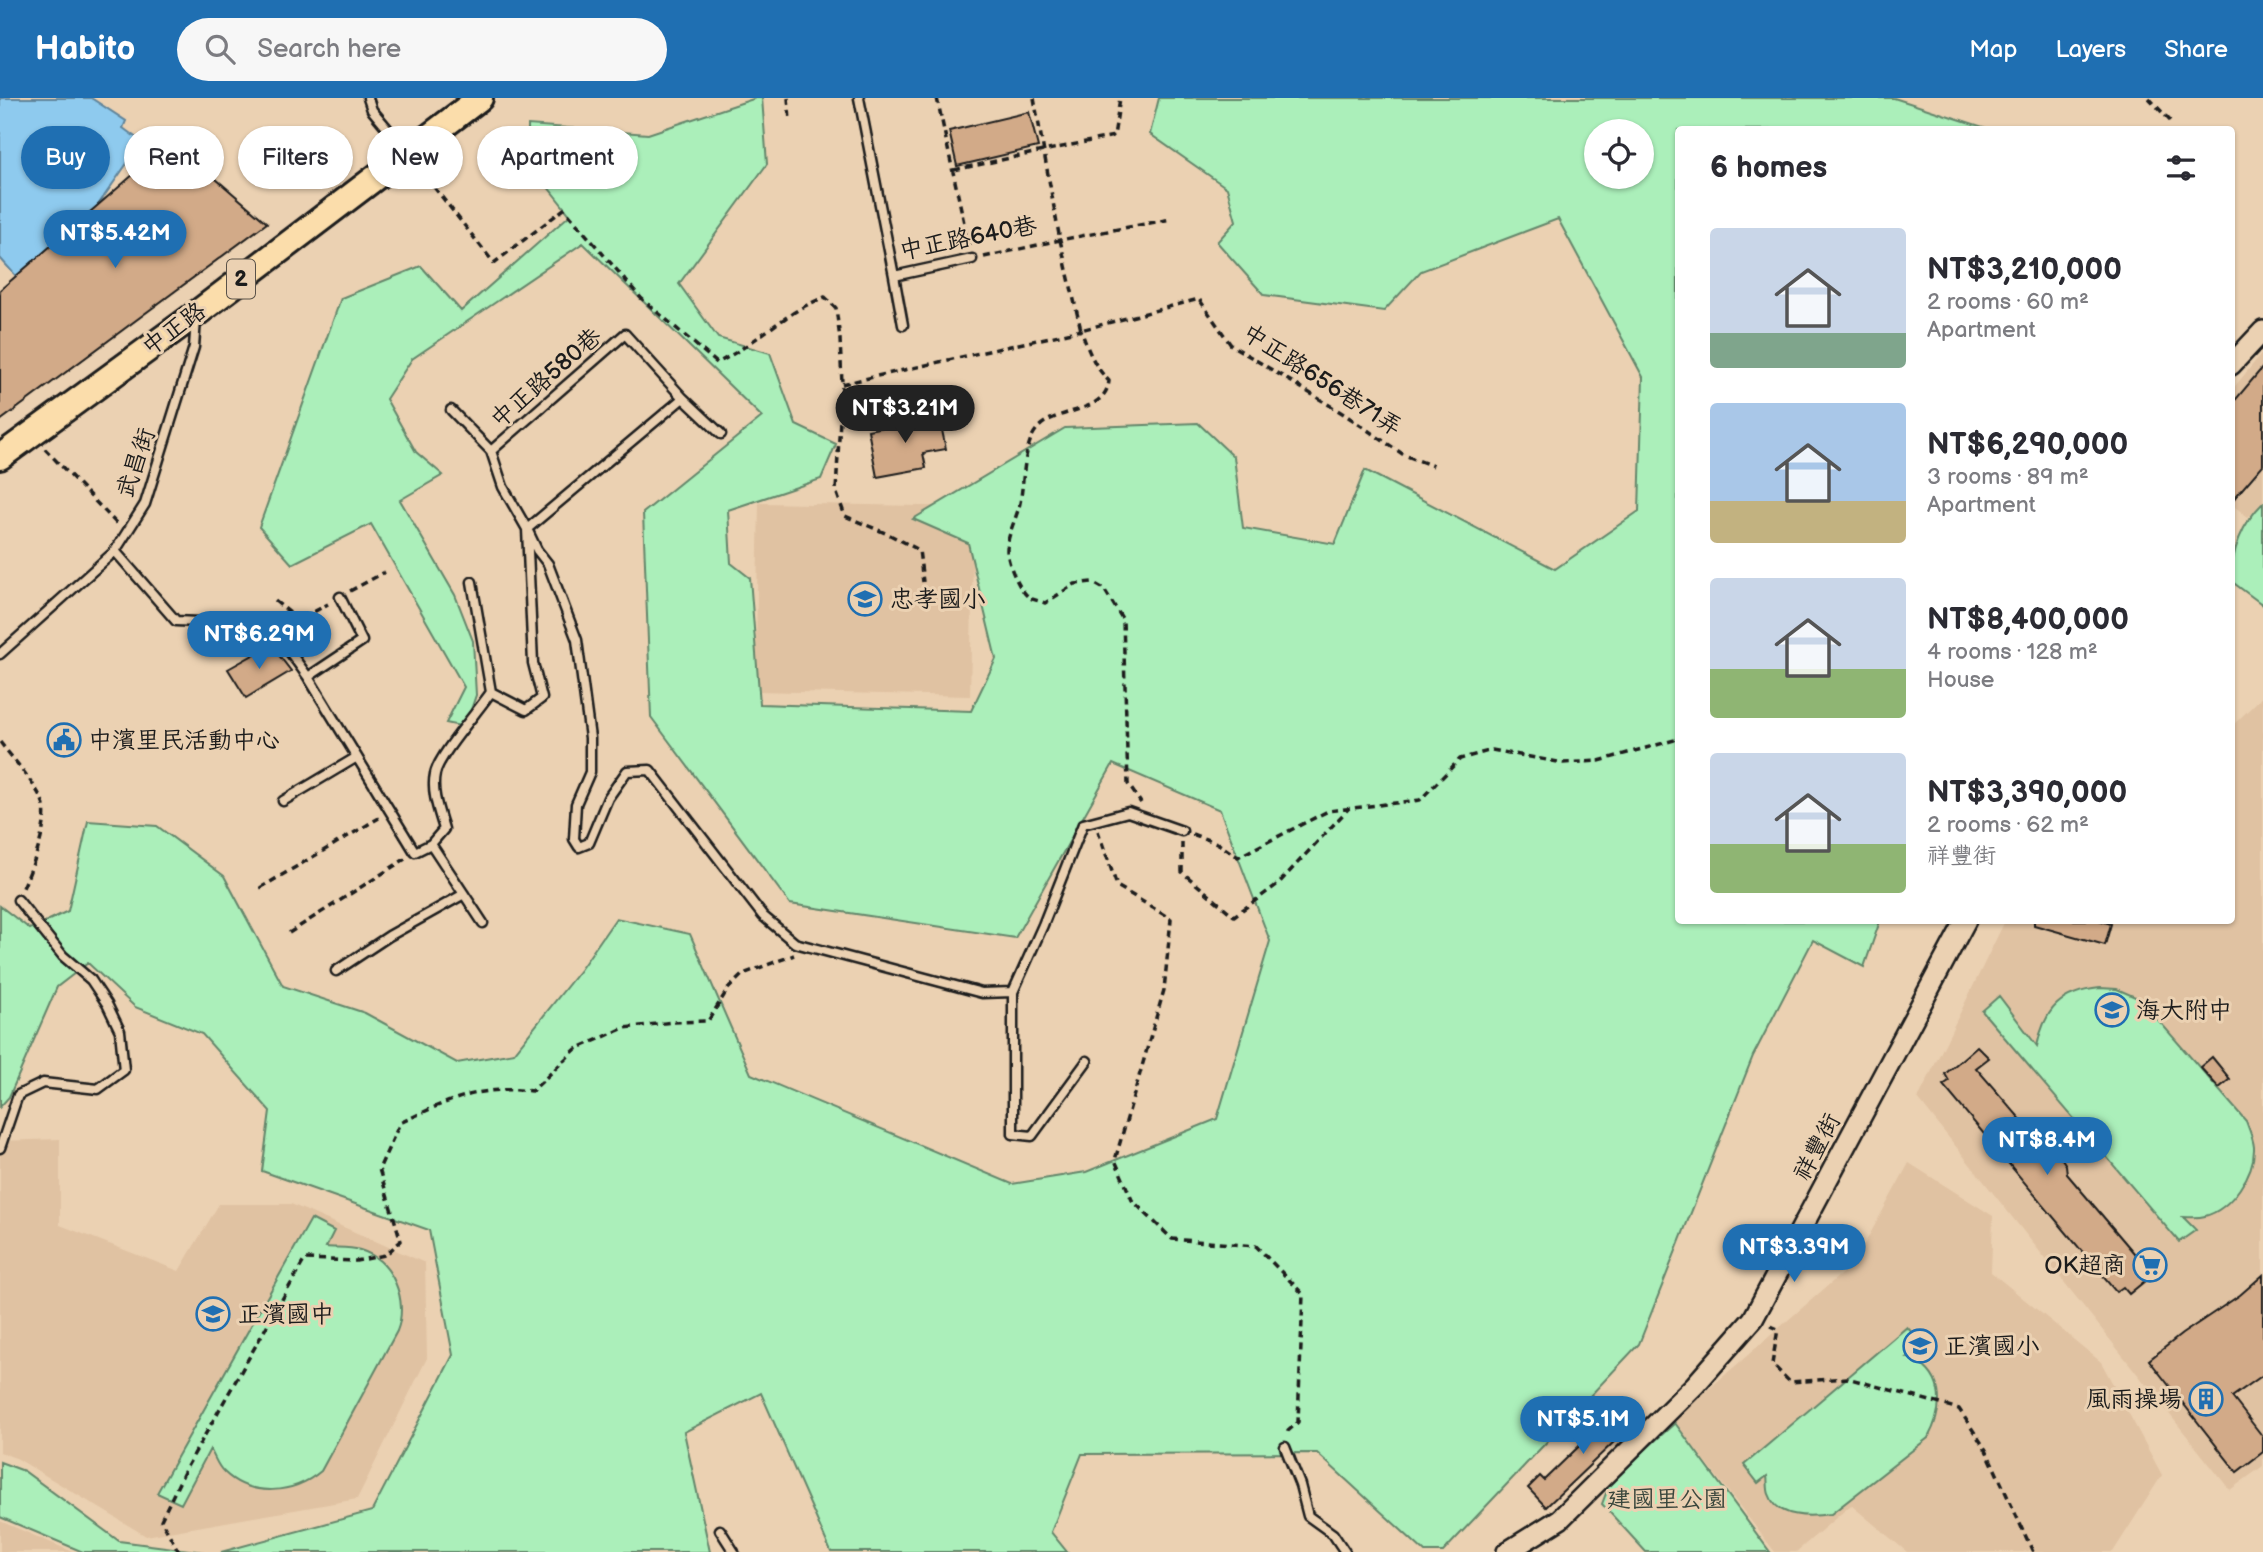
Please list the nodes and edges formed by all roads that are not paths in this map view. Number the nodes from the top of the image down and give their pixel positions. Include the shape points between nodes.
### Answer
1 (368, 98) edge
2 (480, 98) edge
3 (859, 98) edge
4 (385, 126) edge
5 (444, 126) edge
6 (367, 186) edge
7 (972, 259) road end
8 (894, 276) junction
9 (196, 314) junction
10 (903, 325) dead end
11 (2263, 331) edge
12 (2235, 361) edge
13 (683, 398) junction
14 (451, 410) dead end
15 (721, 434) dead end
16 (491, 451) junction
17 (0, 457) edge
18 (527, 529) junction
19 (115, 551) junction
20 (472, 582) dead end
21 (340, 597) dead end
22 (0, 654) edge
23 (308, 677) junction
24 (491, 692) junction
25 (357, 757) junction
26 (283, 801) dead end
27 (1182, 831) road end
28 (431, 844) junction
29 (464, 894) junction
30 (18, 900) road end
31 (483, 923) dead end
32 (1964, 924) edge
33 (336, 971) dead end
34 (1013, 992) junction
35 (1087, 1061) dead end
36 (0, 1148) edge
37 (1285, 1447) road end
38 (720, 1530) dead end
39 (734, 1552) edge
40 (1345, 1552) edge
41 (1507, 1552) edge

1 - 4 lane
2 - 5 main road, 中正路 / 2
3 - 8 lane, 中正路640巷
6 - 9 main road, 中正路 / 2
7 - 8 lane, 中正路640巷
8 - 10 lane
9 - 17 main road, 中正路 / 2
9 - 19 lane, 武昌街 via 194,346 145,504
11 - 12 street
13 - 15 lane, 中正路580巷
13 - 16 lane, 中正路580巷 via 625,334
13 - 18 lane
14 - 16 lane
16 - 18 lane via 503,487
18 - 24 lane via 533,663 542,698 526,710
18 - 34 lane via 548,564 577,640 590,738 590,772 576,804 574,839 579,847 589,843 608,798 627,771 650,770 763,916 795,943 982,993
19 - 22 lane, 武昌街
19 - 23 lane via 176,621 266,625
20 - 24 lane
21 - 23 lane via 362,641
23 - 25 lane
24 - 28 lane via 435,774 436,802 444,829
25 - 26 lane
25 - 28 lane via 415,852
27 - 34 lane via 1128,812 1083,824
28 - 29 lane
29 - 31 lane
29 - 33 lane
30 - 36 lane via 107,1004 120,1031 124,1070 98,1089 43,1083 18,1095
32 - 41 street, 祥豐街 via 1753,1319 1695,1385 1560,1519
34 - 35 lane via 1013,1134 1032,1136
37 - 40 lane via 1308,1516 1333,1534
38 - 39 lane

